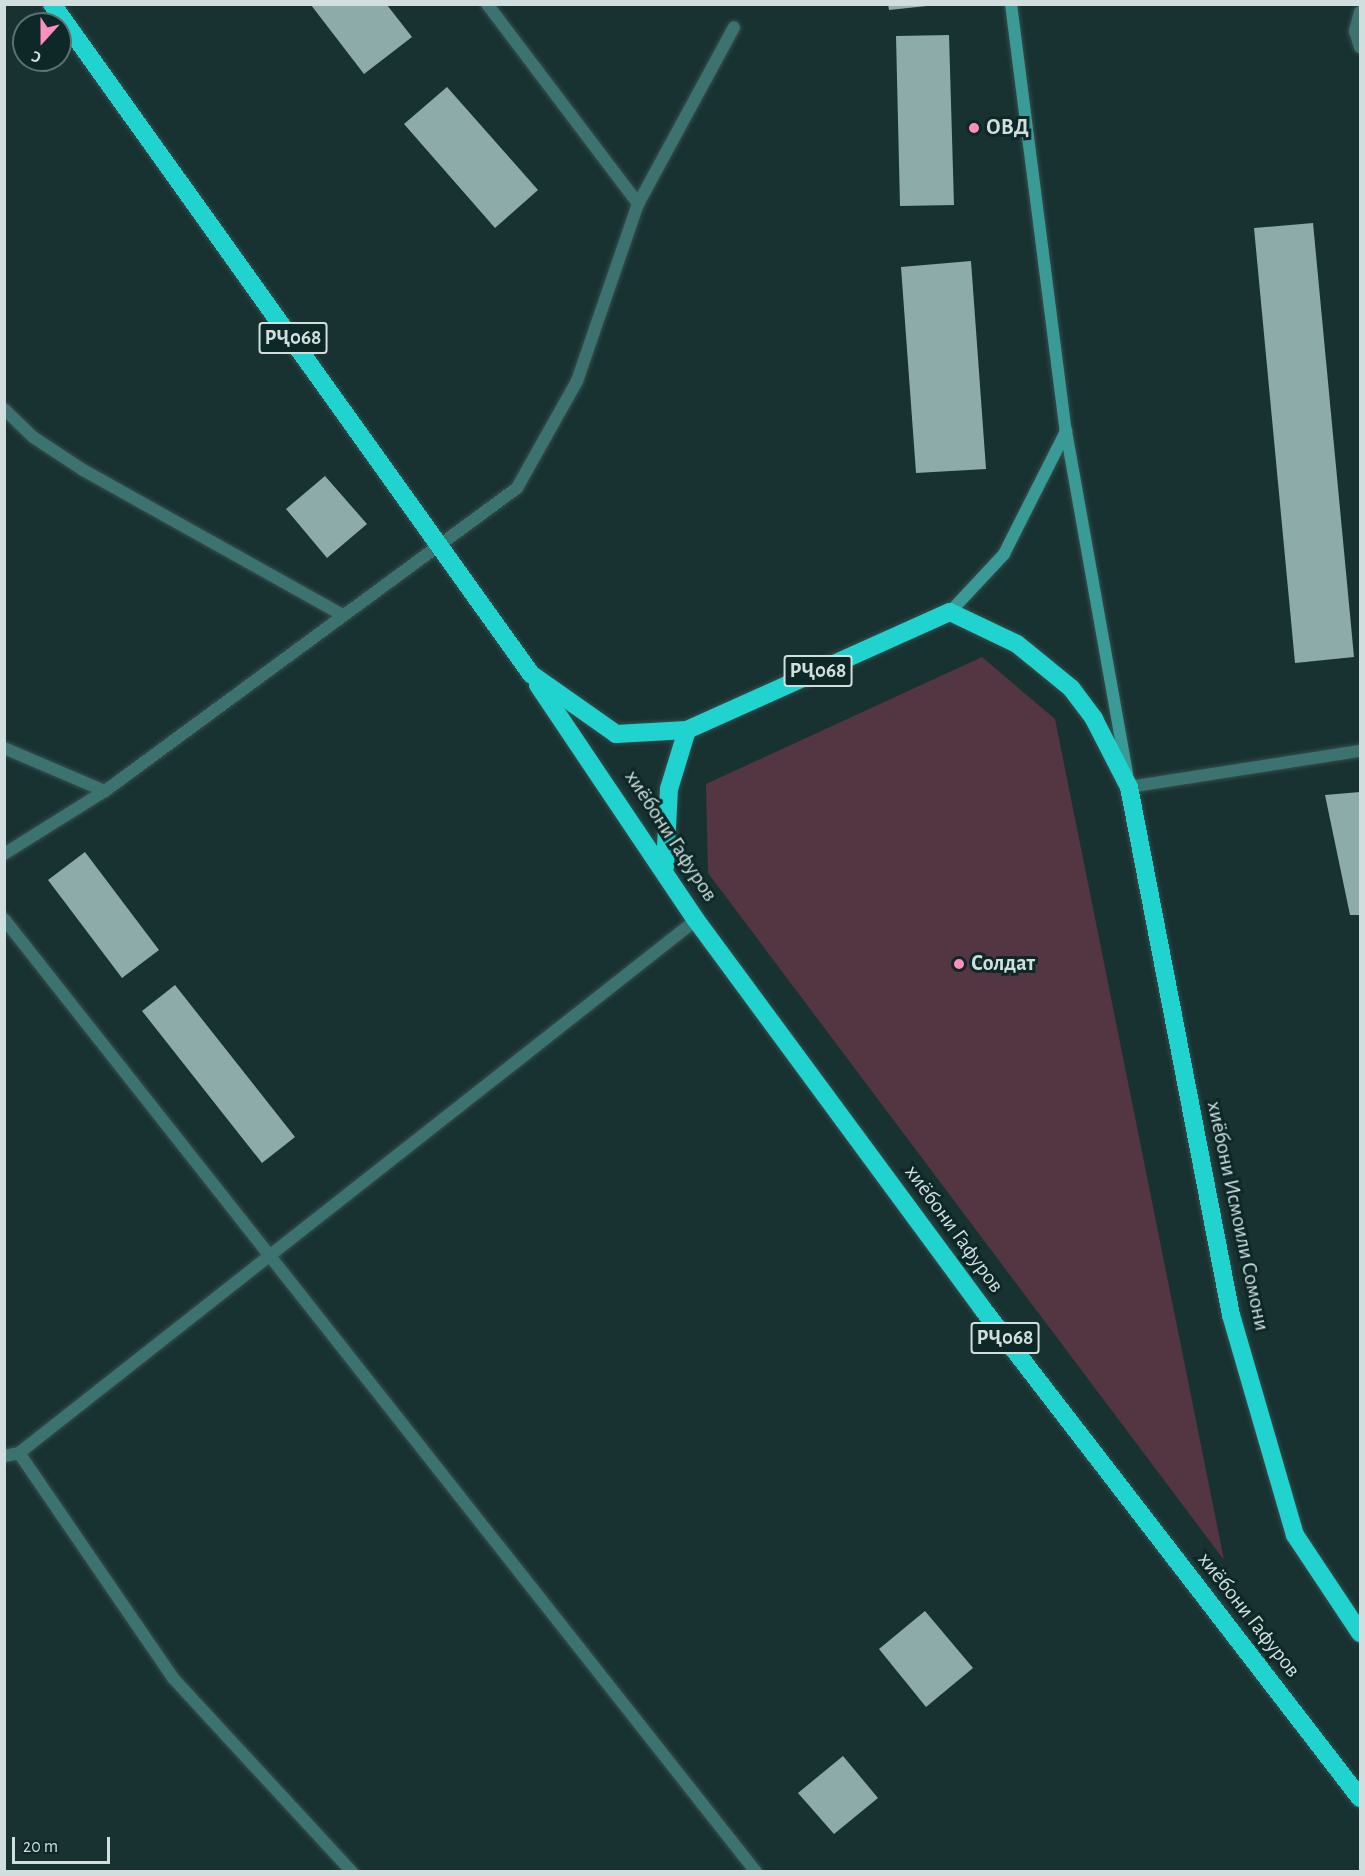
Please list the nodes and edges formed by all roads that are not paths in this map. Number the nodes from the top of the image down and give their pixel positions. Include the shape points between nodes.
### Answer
1 (52, 4) edge
2 (487, 4) edge
3 (1011, 4) edge
4 (1360, 12) edge
5 (734, 27) dead end
6 (1360, 47) edge
7 (638, 204) junction
8 (4, 409) edge
9 (1066, 431) junction
10 (441, 543) junction
11 (950, 612) junction
12 (342, 615) junction
13 (531, 674) junction
14 (687, 730) junction
15 (4, 748) edge
16 (1360, 751) edge
17 (1130, 787) junction
18 (105, 791) junction
19 (4, 854) edge
20 (665, 867) junction
21 (4, 920) edge
22 (696, 920) junction
23 (270, 1258) junction
24 (19, 1454) junction
25 (4, 1456) edge
26 (1360, 1633) edge
27 (1360, 1798) edge
28 (352, 1872) edge
29 (756, 1872) edge

1 - 10 highway, РҶ068
2 - 7 street
3 - 9 street
4 - 6 street via 1355,31
5 - 7 street
7 - 10 street via 577,381 517,488
8 - 12 street via 33,437 83,470
9 - 11 street via 1004,554
9 - 17 street
10 - 12 street
10 - 13 highway, РҶ068
11 - 14 highway, РҶ068
11 - 17 highway, хиёбони Исмоили Сомони via 1017,644 1071,688 1094,719
12 - 18 street
13 - 14 highway, РҶ068 via 616,734
13 - 20 highway, хиёбони Гафуров / РҶ068
14 - 20 highway via 669,789
15 - 18 street
16 - 17 street
17 - 26 highway, хиёбони Исмоили Сомони via 1231,1315 1294,1535
18 - 19 street
20 - 22 highway, хиёбони Гафуров / РҶ068
21 - 23 street
22 - 23 street
22 - 27 highway, хиёбони Гафуров / РҶ068 via 982,1308
23 - 24 street
23 - 29 street
24 - 25 street
24 - 28 street via 173,1678

